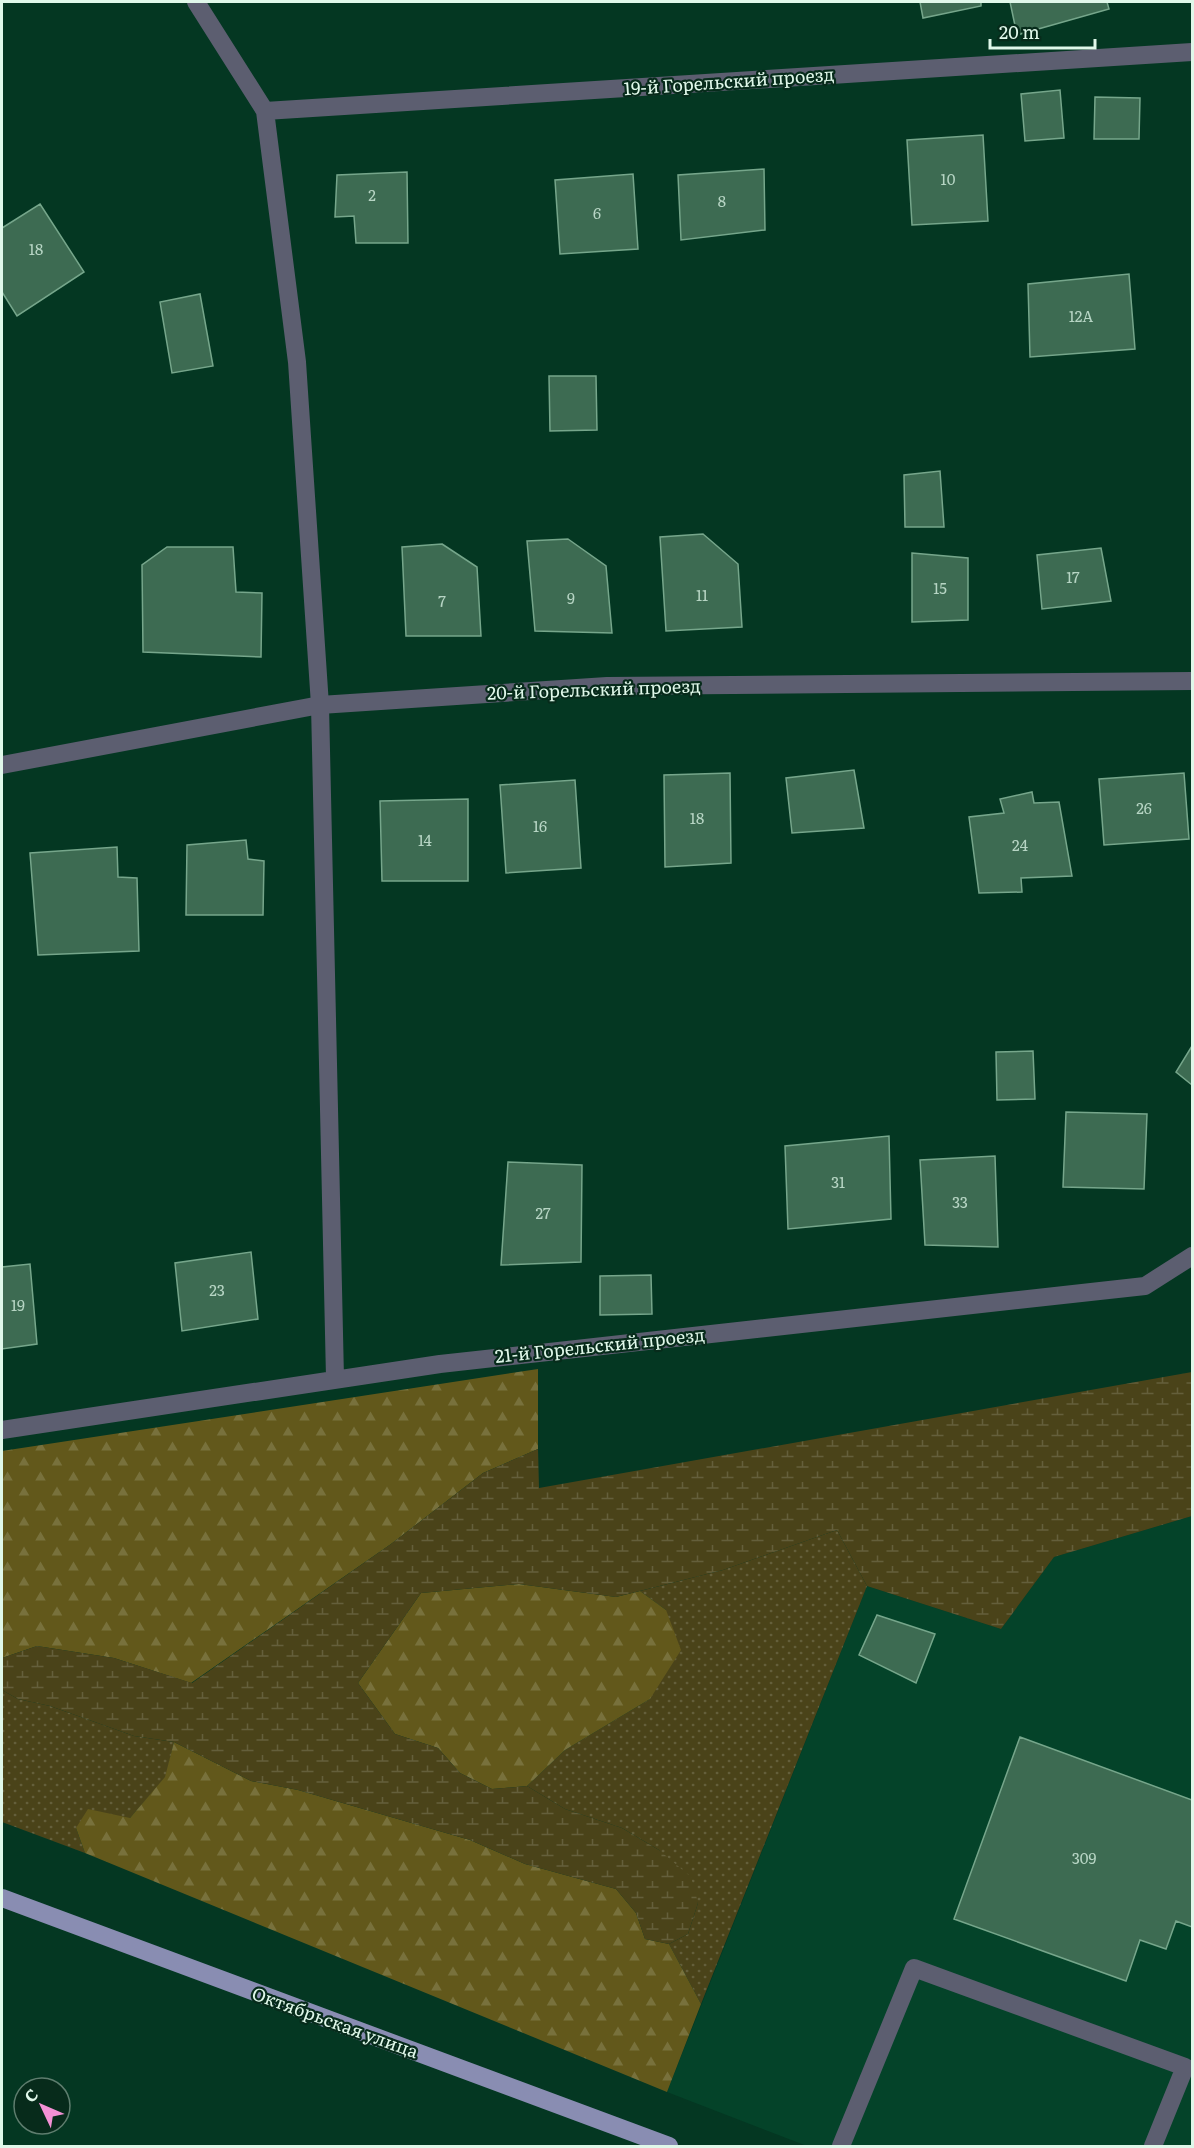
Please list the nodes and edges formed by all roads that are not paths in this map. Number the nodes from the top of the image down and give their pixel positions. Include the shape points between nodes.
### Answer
1 (196, 2) edge
2 (1192, 52) edge
3 (265, 111) junction
4 (1192, 681) edge
5 (320, 705) junction
6 (2, 765) edge
7 (1192, 1256) edge
8 (336, 1378) junction
9 (2, 1430) edge
10 (2, 1898) edge
11 (669, 2146) edge
12 (841, 2146) edge
13 (1153, 2146) edge

1 - 3 street
2 - 3 street, 19-й Горельский проезд
3 - 5 street via 297,362
4 - 5 street, 20-й Горельский проезд via 607,686
5 - 6 street, 20-й Горельский проезд
5 - 8 street
7 - 8 street, 21-й Горельский проезд via 1145,1286
8 - 9 street, 21-й Горельский проезд
10 - 11 main road, Октябрьская улица
12 - 13 street via 914,1968 1185,2067

